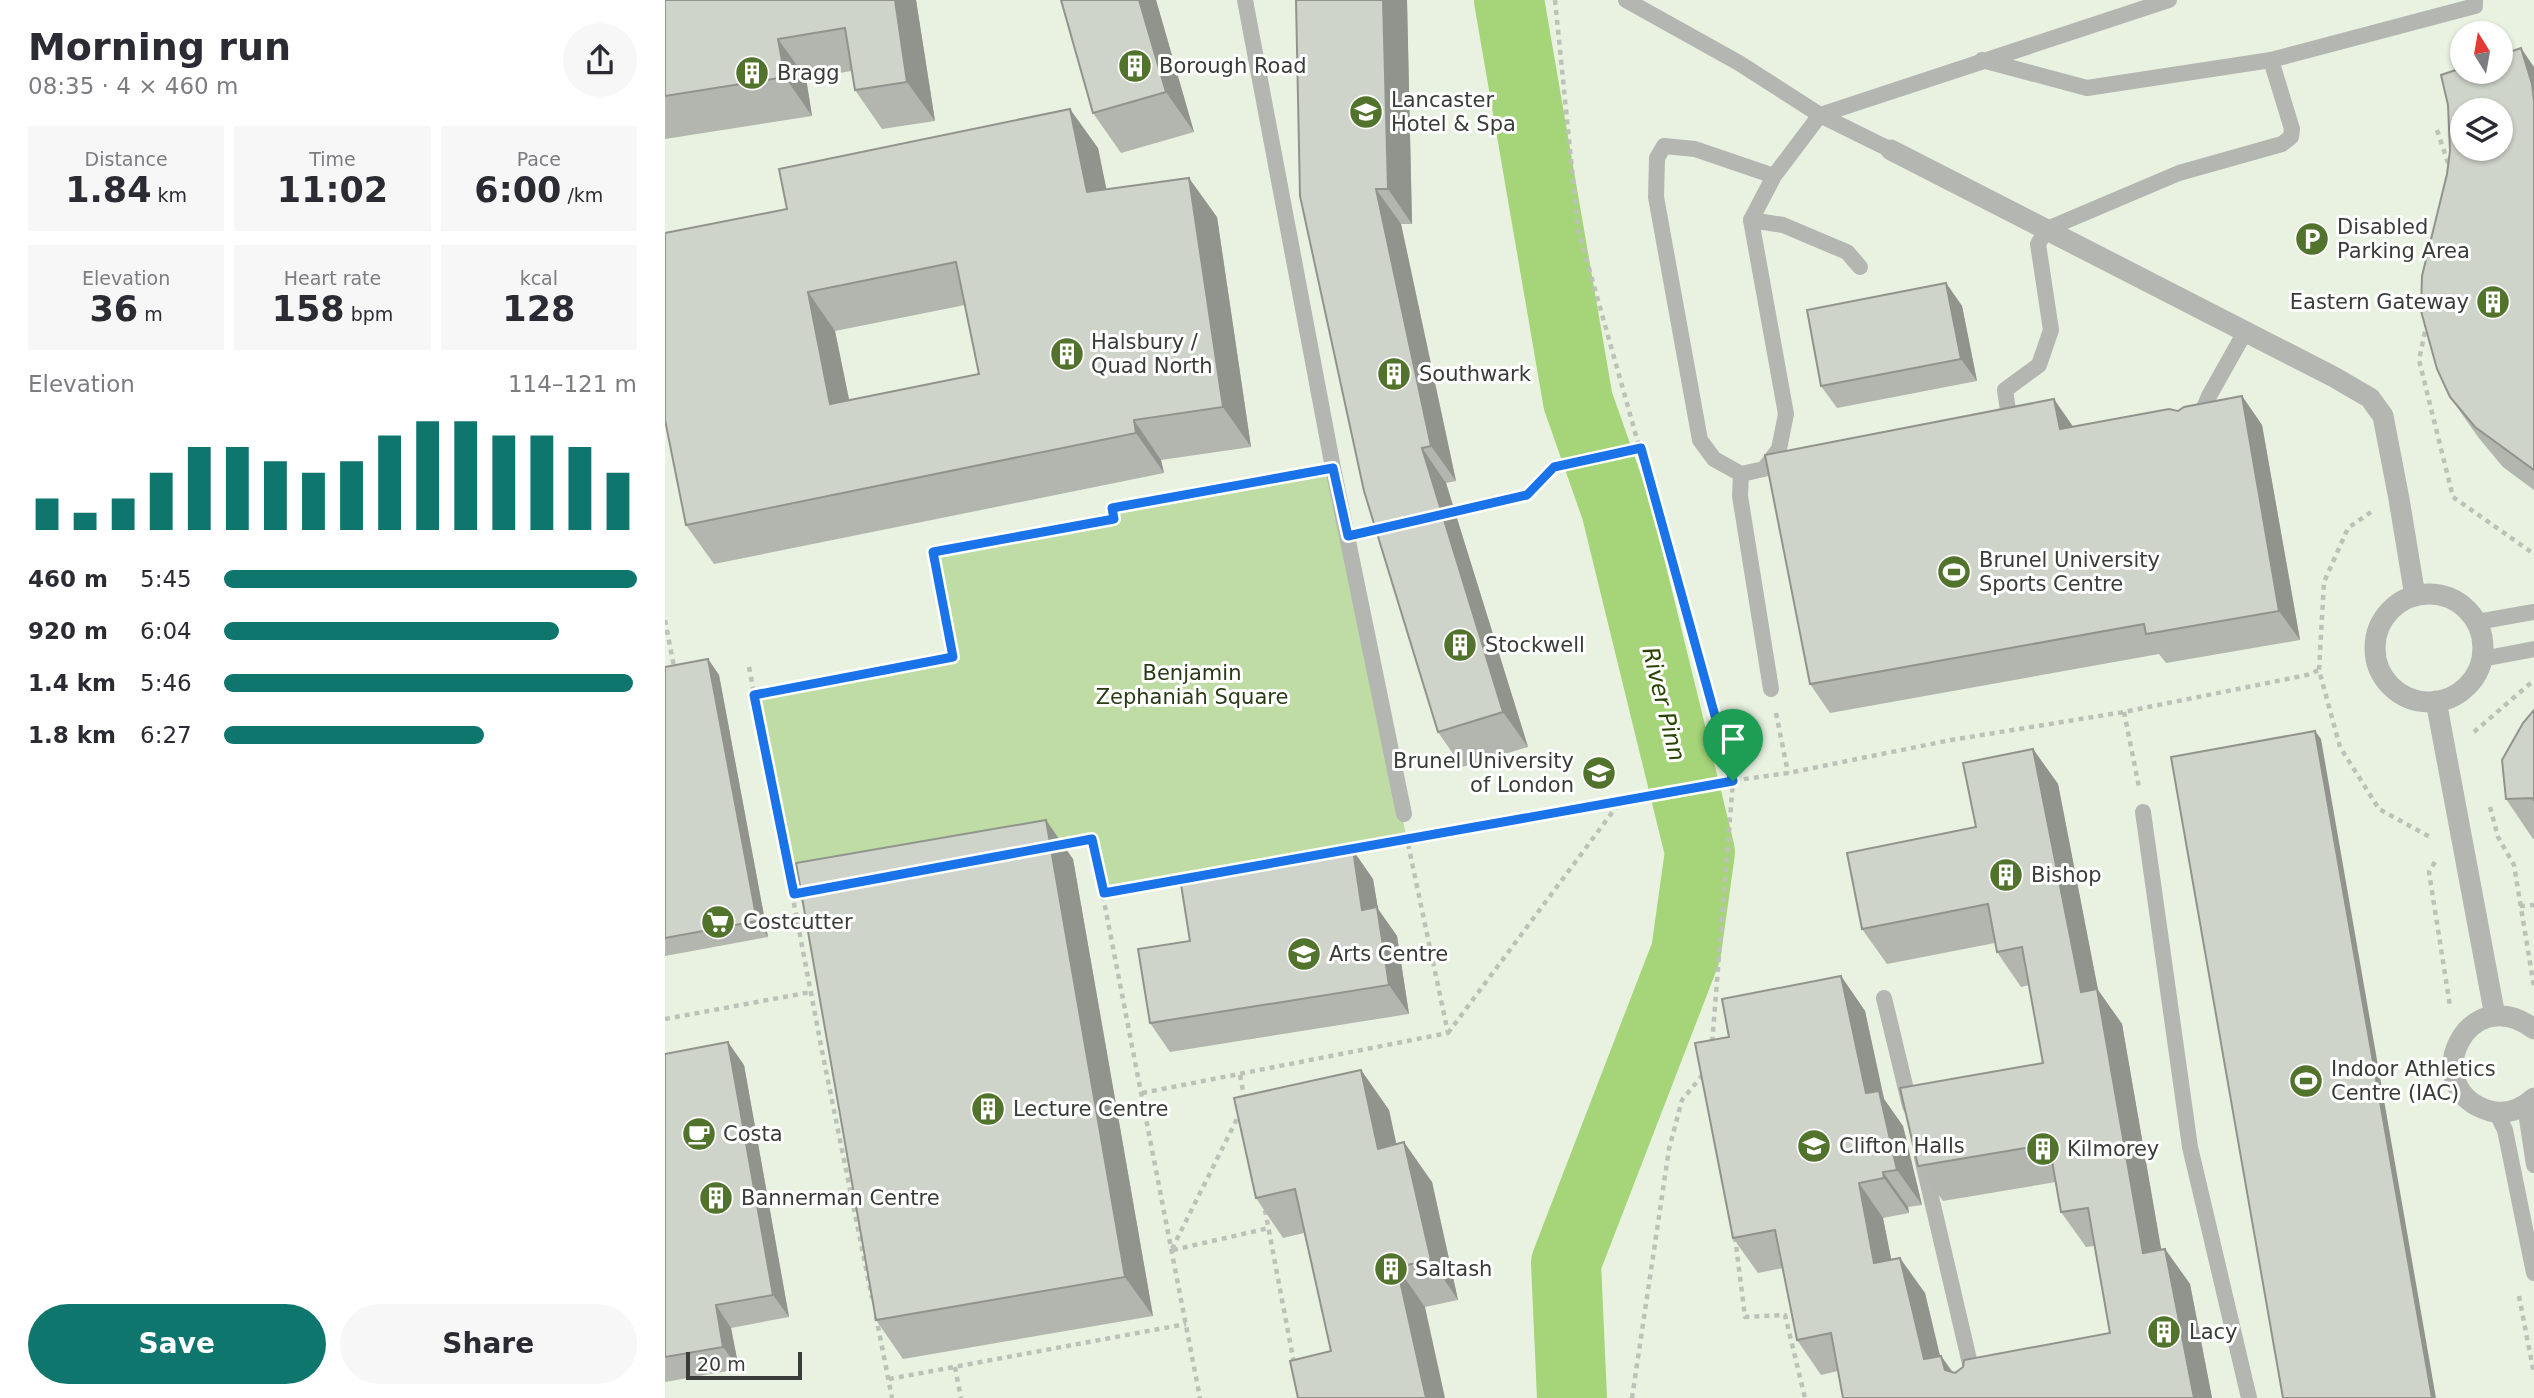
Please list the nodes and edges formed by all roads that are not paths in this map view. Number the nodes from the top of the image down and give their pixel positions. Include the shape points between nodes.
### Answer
1 (1245, 0) edge
2 (1626, 0) edge
3 (2169, 0) edge
4 (2475, 0) edge
5 (1983, 60) junction
6 (2271, 60) junction
7 (1820, 115) junction
8 (1891, 150) joint
9 (1774, 176) junction
10 (1751, 220) junction
11 (2047, 229) junction
12 (1860, 267) dead end
13 (2245, 332) junction
14 (2010, 424) edge
15 (2196, 430) edge
16 (1741, 474) junction
17 (2415, 596) junction
18 (2534, 612) edge
19 (2477, 622) junction
20 (2534, 649) edge
21 (2482, 659) junction
22 (1771, 688) road end
23 (2436, 701) junction
24 (2143, 812) dead end
25 (1404, 814) dead end
26 (1884, 998) dead end
27 (2495, 1016) junction
28 (2534, 1029) edge
29 (2530, 1102) edge
30 (2496, 1112) junction
31 (1912, 1118) edge
32 (1919, 1144) edge
33 (2534, 1165) edge
34 (2534, 1273) edge
35 (1978, 1398) edge
36 (2249, 1398) edge

1 - 25 lane
2 - 7 lane
3 - 5 lane
4 - 6 lane via 2475,6
5 - 6 lane via 2087,88
5 - 7 lane
6 - 11 lane via 2292,129 2291,137 2282,144 2179,173
7 - 8 lane
7 - 9 lane
8 - 11 street
9 - 10 lane
9 - 16 lane via 1695,149 1664,146 1657,158 1655,197 1700,440 1714,458
10 - 12 lane via 1783,225 1847,252
10 - 16 lane via 1786,414 1779,449 1763,469
11 - 13 street
11 - 14 lane via 2038,244 2051,330 2039,365 2005,390
13 - 15 lane via 2209,396
13 - 17 street via 2370,398 2383,416
16 - 22 lane via 1740,496
17 - 19 street via 2449,597
17 - 23 street via 2385,617 2377,634 2375,656 2381,673 2401,694
18 - 19 lane
19 - 21 street via 2483,639
20 - 21 lane
21 - 23 street via 2465,688
23 - 27 street
24 - 36 lane via 2190,1147
26 - 31 lane
27 - 28 street via 2524,1021
27 - 30 street via 2479,1020 2461,1036 2452,1062 2457,1084 2468,1100
29 - 30 street
29 - 33 lane
30 - 34 lane via 2505,1130
32 - 35 lane

